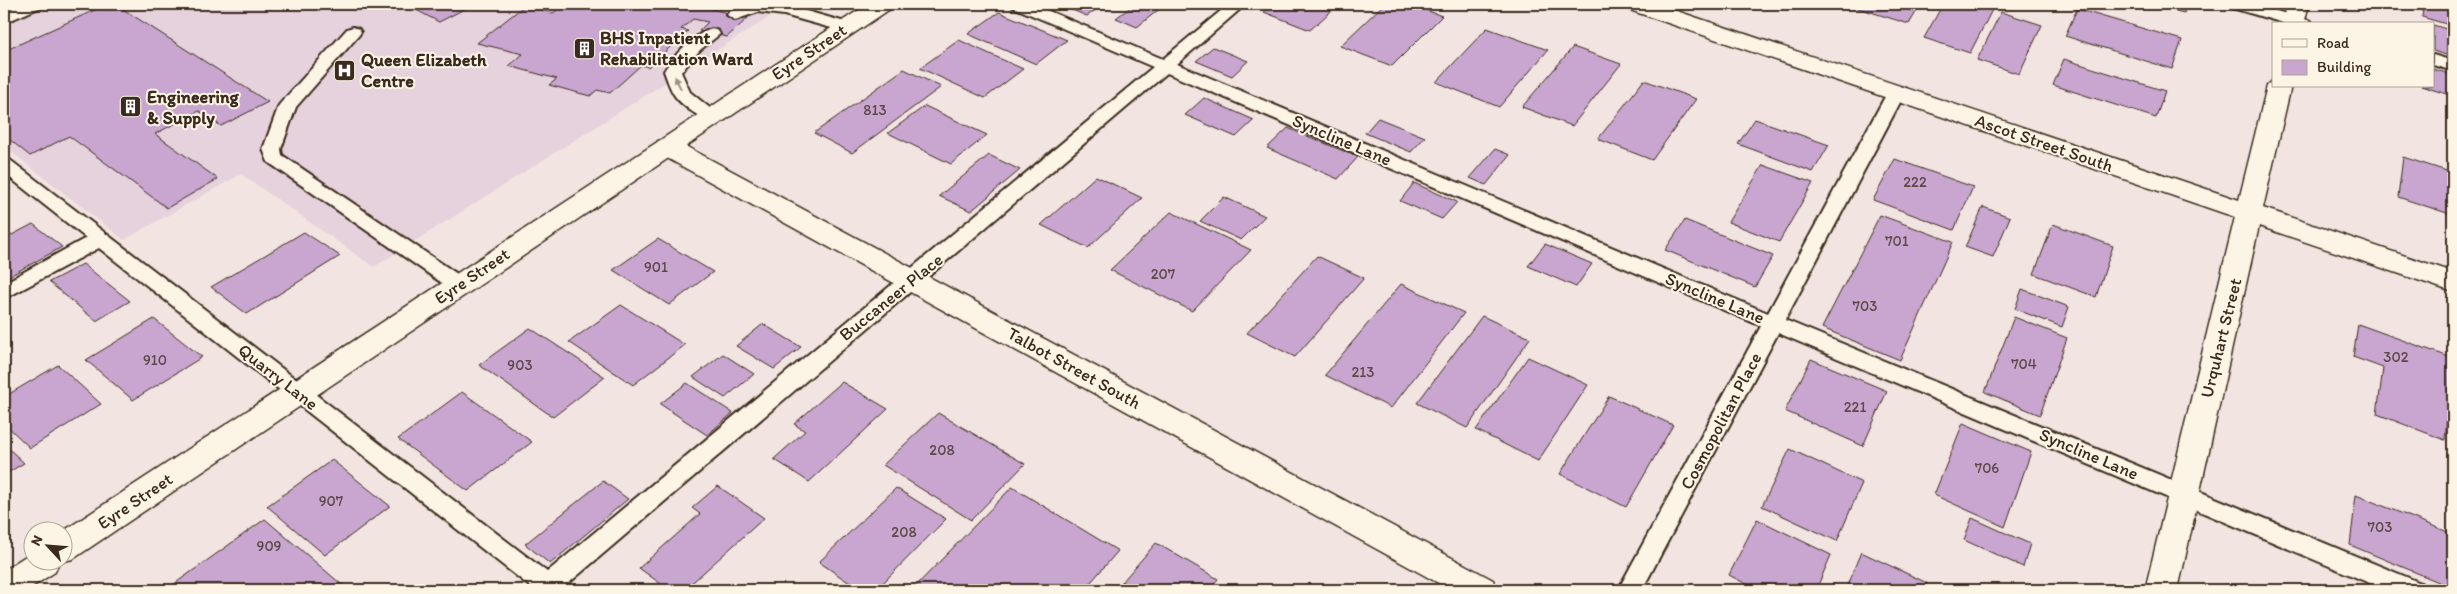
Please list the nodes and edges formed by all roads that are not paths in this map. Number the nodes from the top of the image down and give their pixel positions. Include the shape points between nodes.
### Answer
1 (35, 4) edge
2 (882, 4) edge
3 (1019, 4) edge
4 (1238, 4) edge
5 (1635, 4) edge
6 (2235, 4) edge
7 (735, 15) dead end
8 (4, 18) edge
9 (2298, 18) edge
10 (846, 27) junction
11 (353, 32) dead end
12 (712, 34) dead end
13 (2434, 60) edge
14 (1166, 65) junction
15 (2453, 66) edge
16 (2279, 88) edge
17 (1896, 93) junction
18 (712, 117) junction
19 (667, 147) junction
20 (4, 164) edge
21 (2250, 213) junction
22 (100, 239) junction
23 (911, 280) junction
24 (2453, 282) edge
25 (459, 285) junction
26 (4, 292) edge
27 (1773, 323) junction
28 (297, 393) junction
29 (2183, 494) junction
30 (72, 542) edge
31 (28, 572) edge
32 (4, 588) edge
33 (547, 589) edge
34 (1481, 590) edge
35 (1630, 590) edge
36 (2161, 590) edge
37 (2412, 590) edge

1 - 8 lane
2 - 10 street, Eyre Street
3 - 14 lane, Syncline Lane
4 - 14 lane, Buccaneer Place
5 - 17 street, Ascot Street South
6 - 9 lane
7 - 10 lane via 756,7 785,10
10 - 18 street, Eyre Street
11 - 25 lane via 288,105 272,149 274,158
18 -> 12 lane via 683,95 672,71 694,47
13 - 15 lane
14 - 23 lane, Buccaneer Place
14 - 27 lane, Syncline Lane
16 - 21 street, Urquhart Street
17 - 21 street, Ascot Street South
17 - 27 lane, Cosmopolitan Place
18 - 19 street, Eyre Street
19 - 23 street, Talbot Street South
19 - 25 street, Eyre Street
20 - 22 lane, Quarry Lane
21 - 24 street, Ascot Street South
21 - 29 street, Urquhart Street
22 - 26 lane
22 - 28 lane, Quarry Lane
23 - 33 lane, Buccaneer Place
23 - 34 street, Talbot Street South
25 - 28 street, Eyre Street
27 - 29 lane, Syncline Lane
27 - 35 lane, Cosmopolitan Place
28 - 30 street, Eyre Street
28 - 33 lane, Quarry Lane
29 - 36 street, Urquhart Street
29 - 37 lane, Syncline Lane
31 - 32 street

